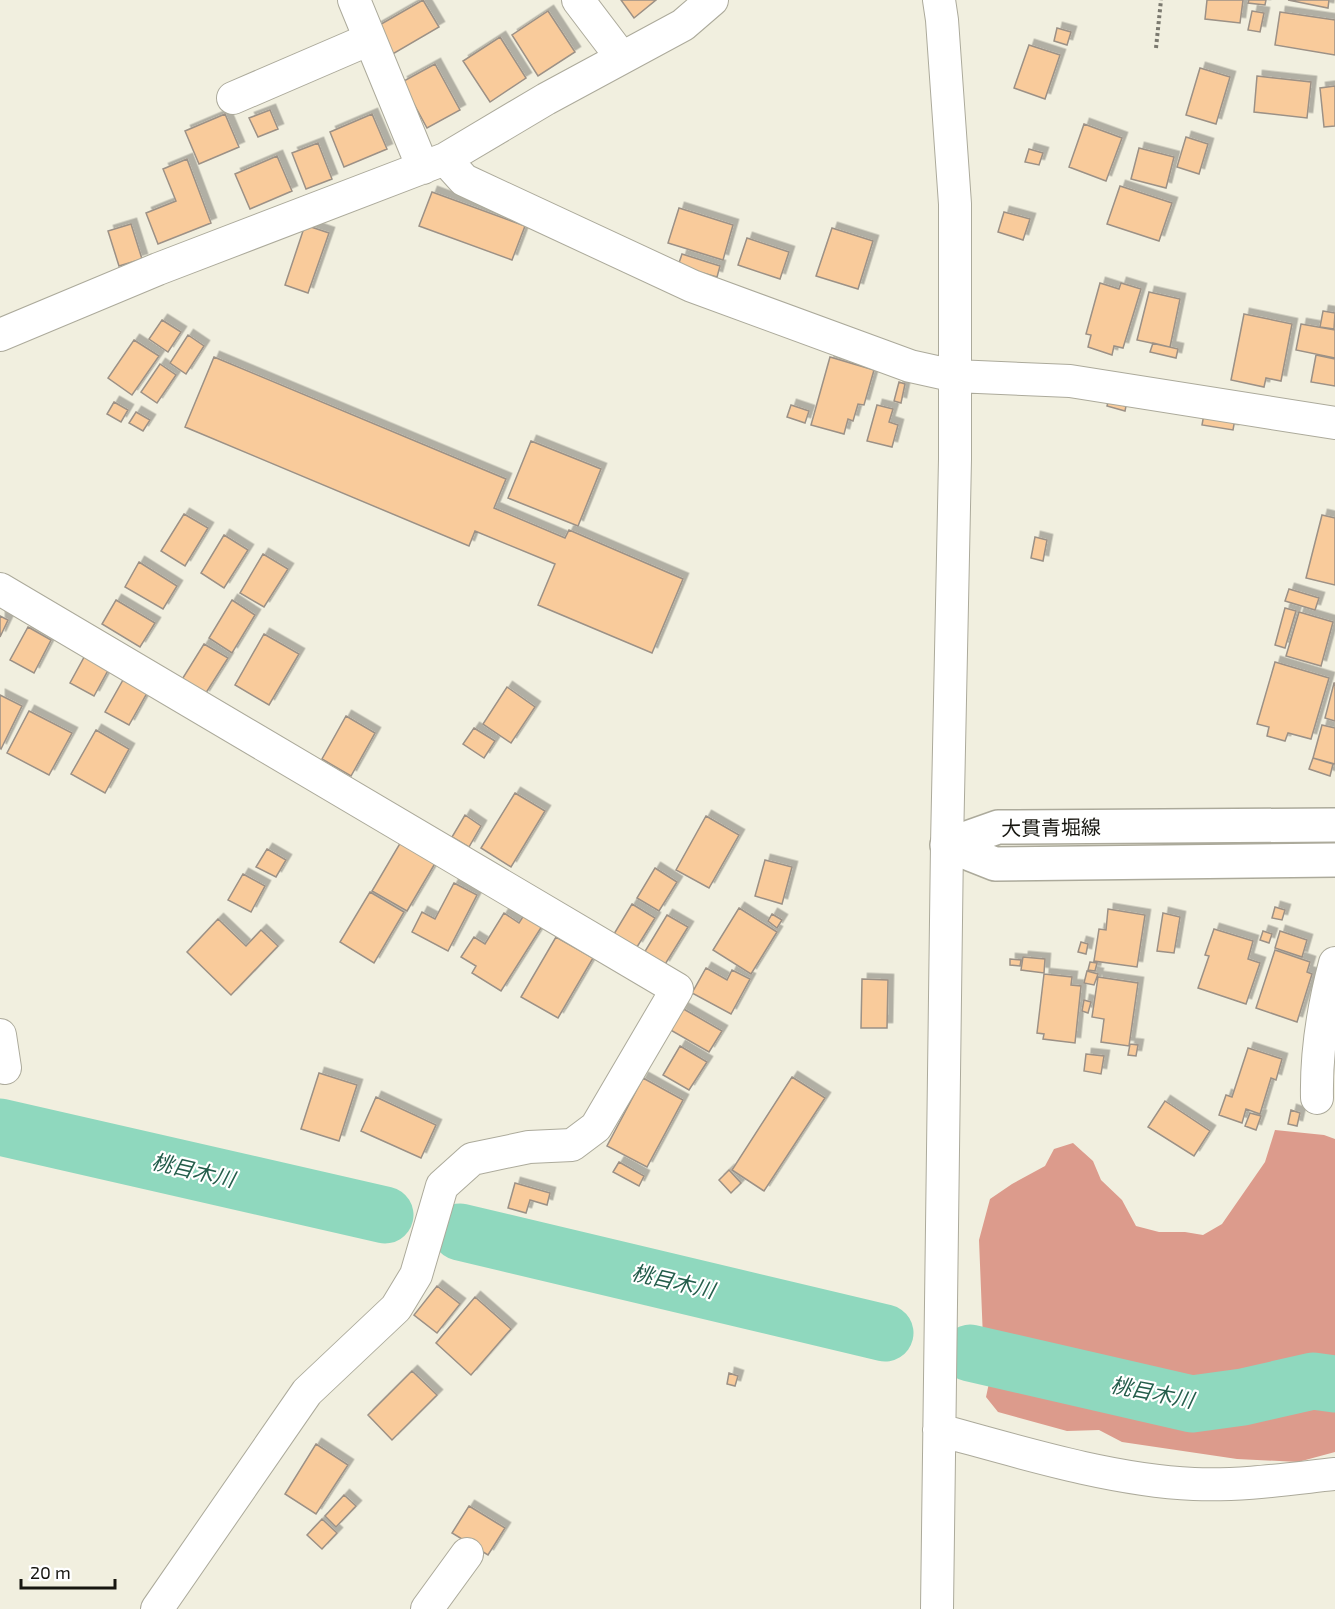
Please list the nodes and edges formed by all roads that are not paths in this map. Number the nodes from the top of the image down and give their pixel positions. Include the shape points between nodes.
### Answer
1 (578, 0) edge
2 (712, 0) edge
3 (939, 0) edge
4 (359, 2) edge
5 (370, 39) junction
6 (622, 58) junction
7 (233, 98) dead end
8 (434, 163) junction
9 (0, 335) edge
10 (955, 376) junction
11 (1335, 423) edge
12 (0, 589) edge
13 (1335, 825) edge
14 (947, 845) junction
15 (1335, 860) edge
16 (1335, 963) edge
17 (0, 1035) edge
18 (5, 1068) dead end
19 (1317, 1098) dead end
20 (939, 1430) junction
21 (1335, 1474) edge
22 (466, 1554) dead end
23 (157, 1609) edge
24 (427, 1609) edge
25 (937, 1609) edge

1 - 6 street
2 - 6 street via 682,25
3 - 10 street via 956,204
4 - 5 street
5 - 7 street
5 - 8 street
6 - 8 street
8 - 9 street via 158,269
8 - 10 street via 692,286 910,366
10 - 11 street via 1070,381
10 - 14 street
12 - 23 street via 677,989 596,1127 572,1145 529,1146 472,1159 442,1186 416,1275 396,1308 307,1392
13 - 14 main road, 大貫青堀線 via 998,827
14 - 15 main road, 大貫青堀線 via 995,864
14 - 20 street
16 - 19 street via 1320,1028
17 - 18 street
20 - 21 street via 1056,1461 1193,1484
20 - 25 street
22 - 24 street

